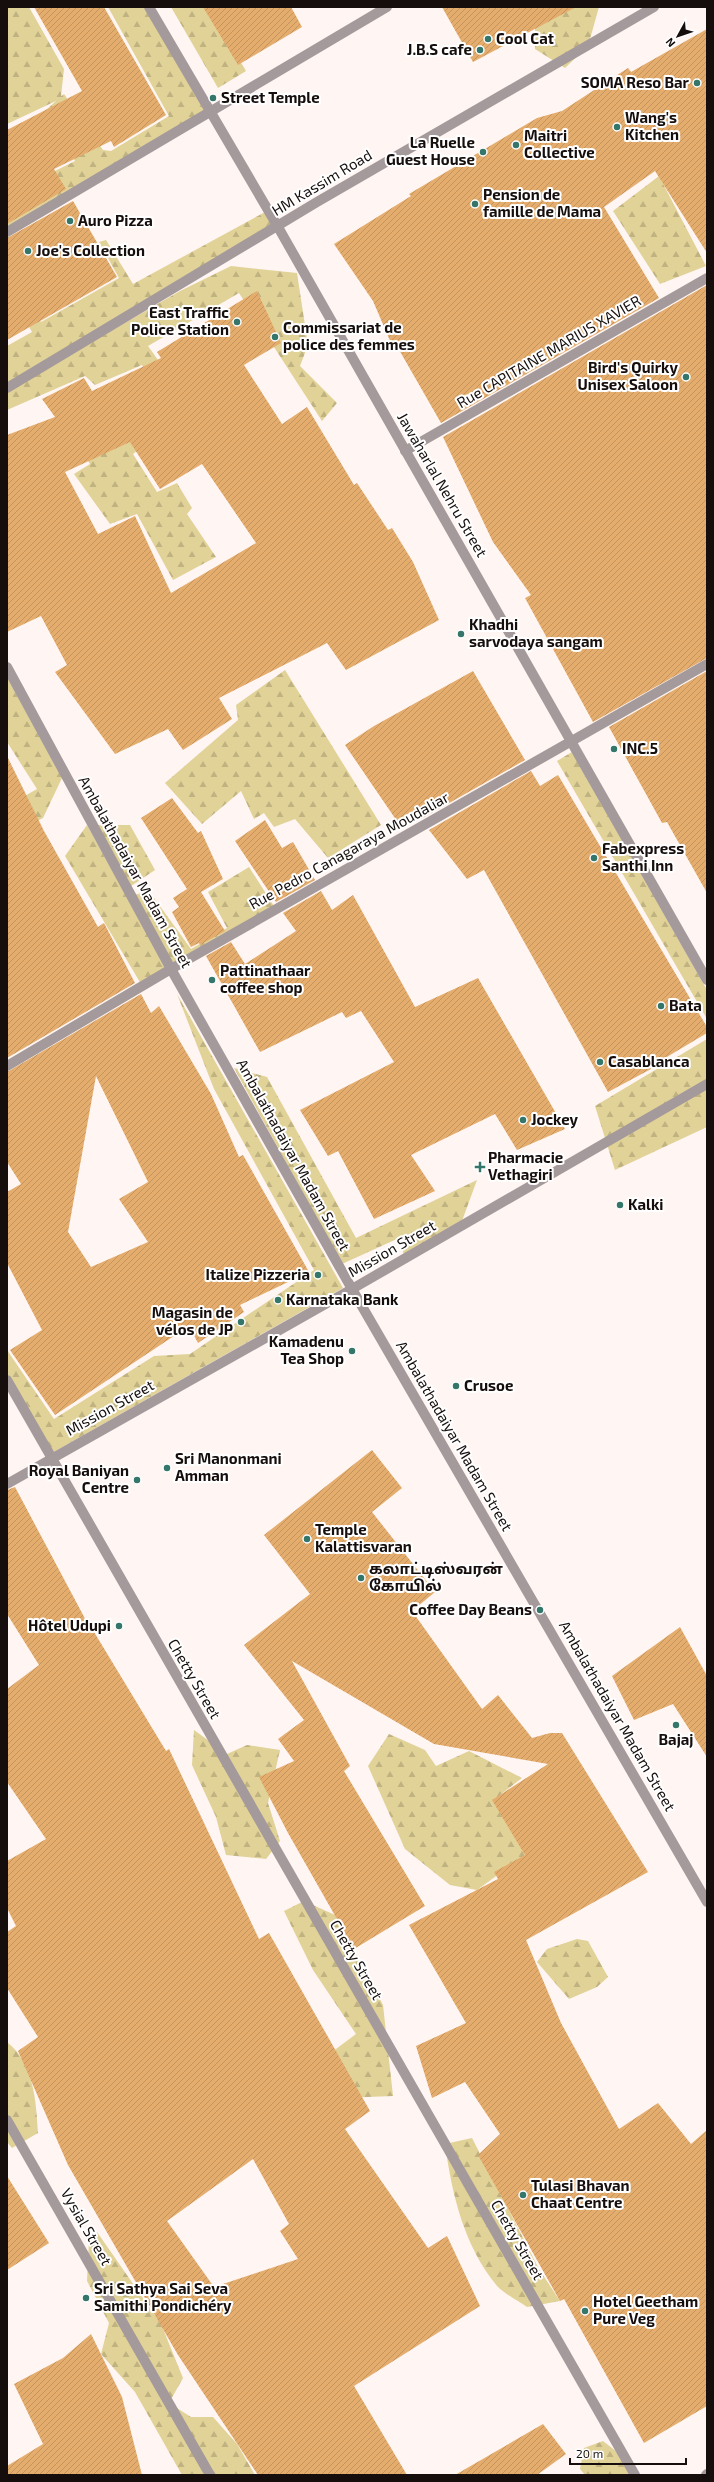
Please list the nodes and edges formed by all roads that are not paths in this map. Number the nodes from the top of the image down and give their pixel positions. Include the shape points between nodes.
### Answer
1 (149, 7) edge
2 (387, 7) edge
3 (654, 7) edge
4 (212, 112) junction
5 (278, 227) junction
6 (7, 232) edge
7 (707, 278) edge
8 (7, 388) edge
9 (405, 451) junction
10 (707, 664) edge
11 (7, 667) edge
12 (571, 743) junction
13 (171, 969) junction
14 (707, 980) edge
15 (7, 1066) edge
16 (707, 1084) edge
17 (352, 1290) junction
18 (7, 1380) edge
19 (50, 1460) junction
20 (7, 1484) edge
21 (707, 1902) edge
22 (7, 2120) edge
23 (210, 2475) edge
24 (635, 2475) edge

1 - 4 street, Jawaharlal Nehru Street
2 - 4 street
3 - 5 street, HM Kassim Road
4 - 5 street, Jawaharlal Nehru Street
4 - 6 street
5 - 8 street, HM Kassim Road
5 - 9 street, Jawaharlal Nehru Street
7 - 9 street, Rue CAPITAINE MARIUS XAVIER
9 - 12 street, Jawaharlal Nehru Street
10 - 12 street, Rue Pedro Canagaraya Moudaliar
11 - 13 street, Ambalathadaiyar Madam Street
12 - 13 street, Rue Pedro Canagaraya Moudaliar
12 - 14 street, Jawaharlal Nehru Street
13 - 15 street, Rue Pedro Canagaraya Moudaliar
13 - 17 street, Ambalathadaiyar Madam Street
16 - 17 street, Mission Street
17 - 19 street, Mission Street
17 - 21 street, Ambalathadaiyar Madam Street
18 - 19 street, Chetty Street
19 - 20 street, Mission Street
19 - 24 street, Chetty Street
22 - 23 street, Vysial Street

